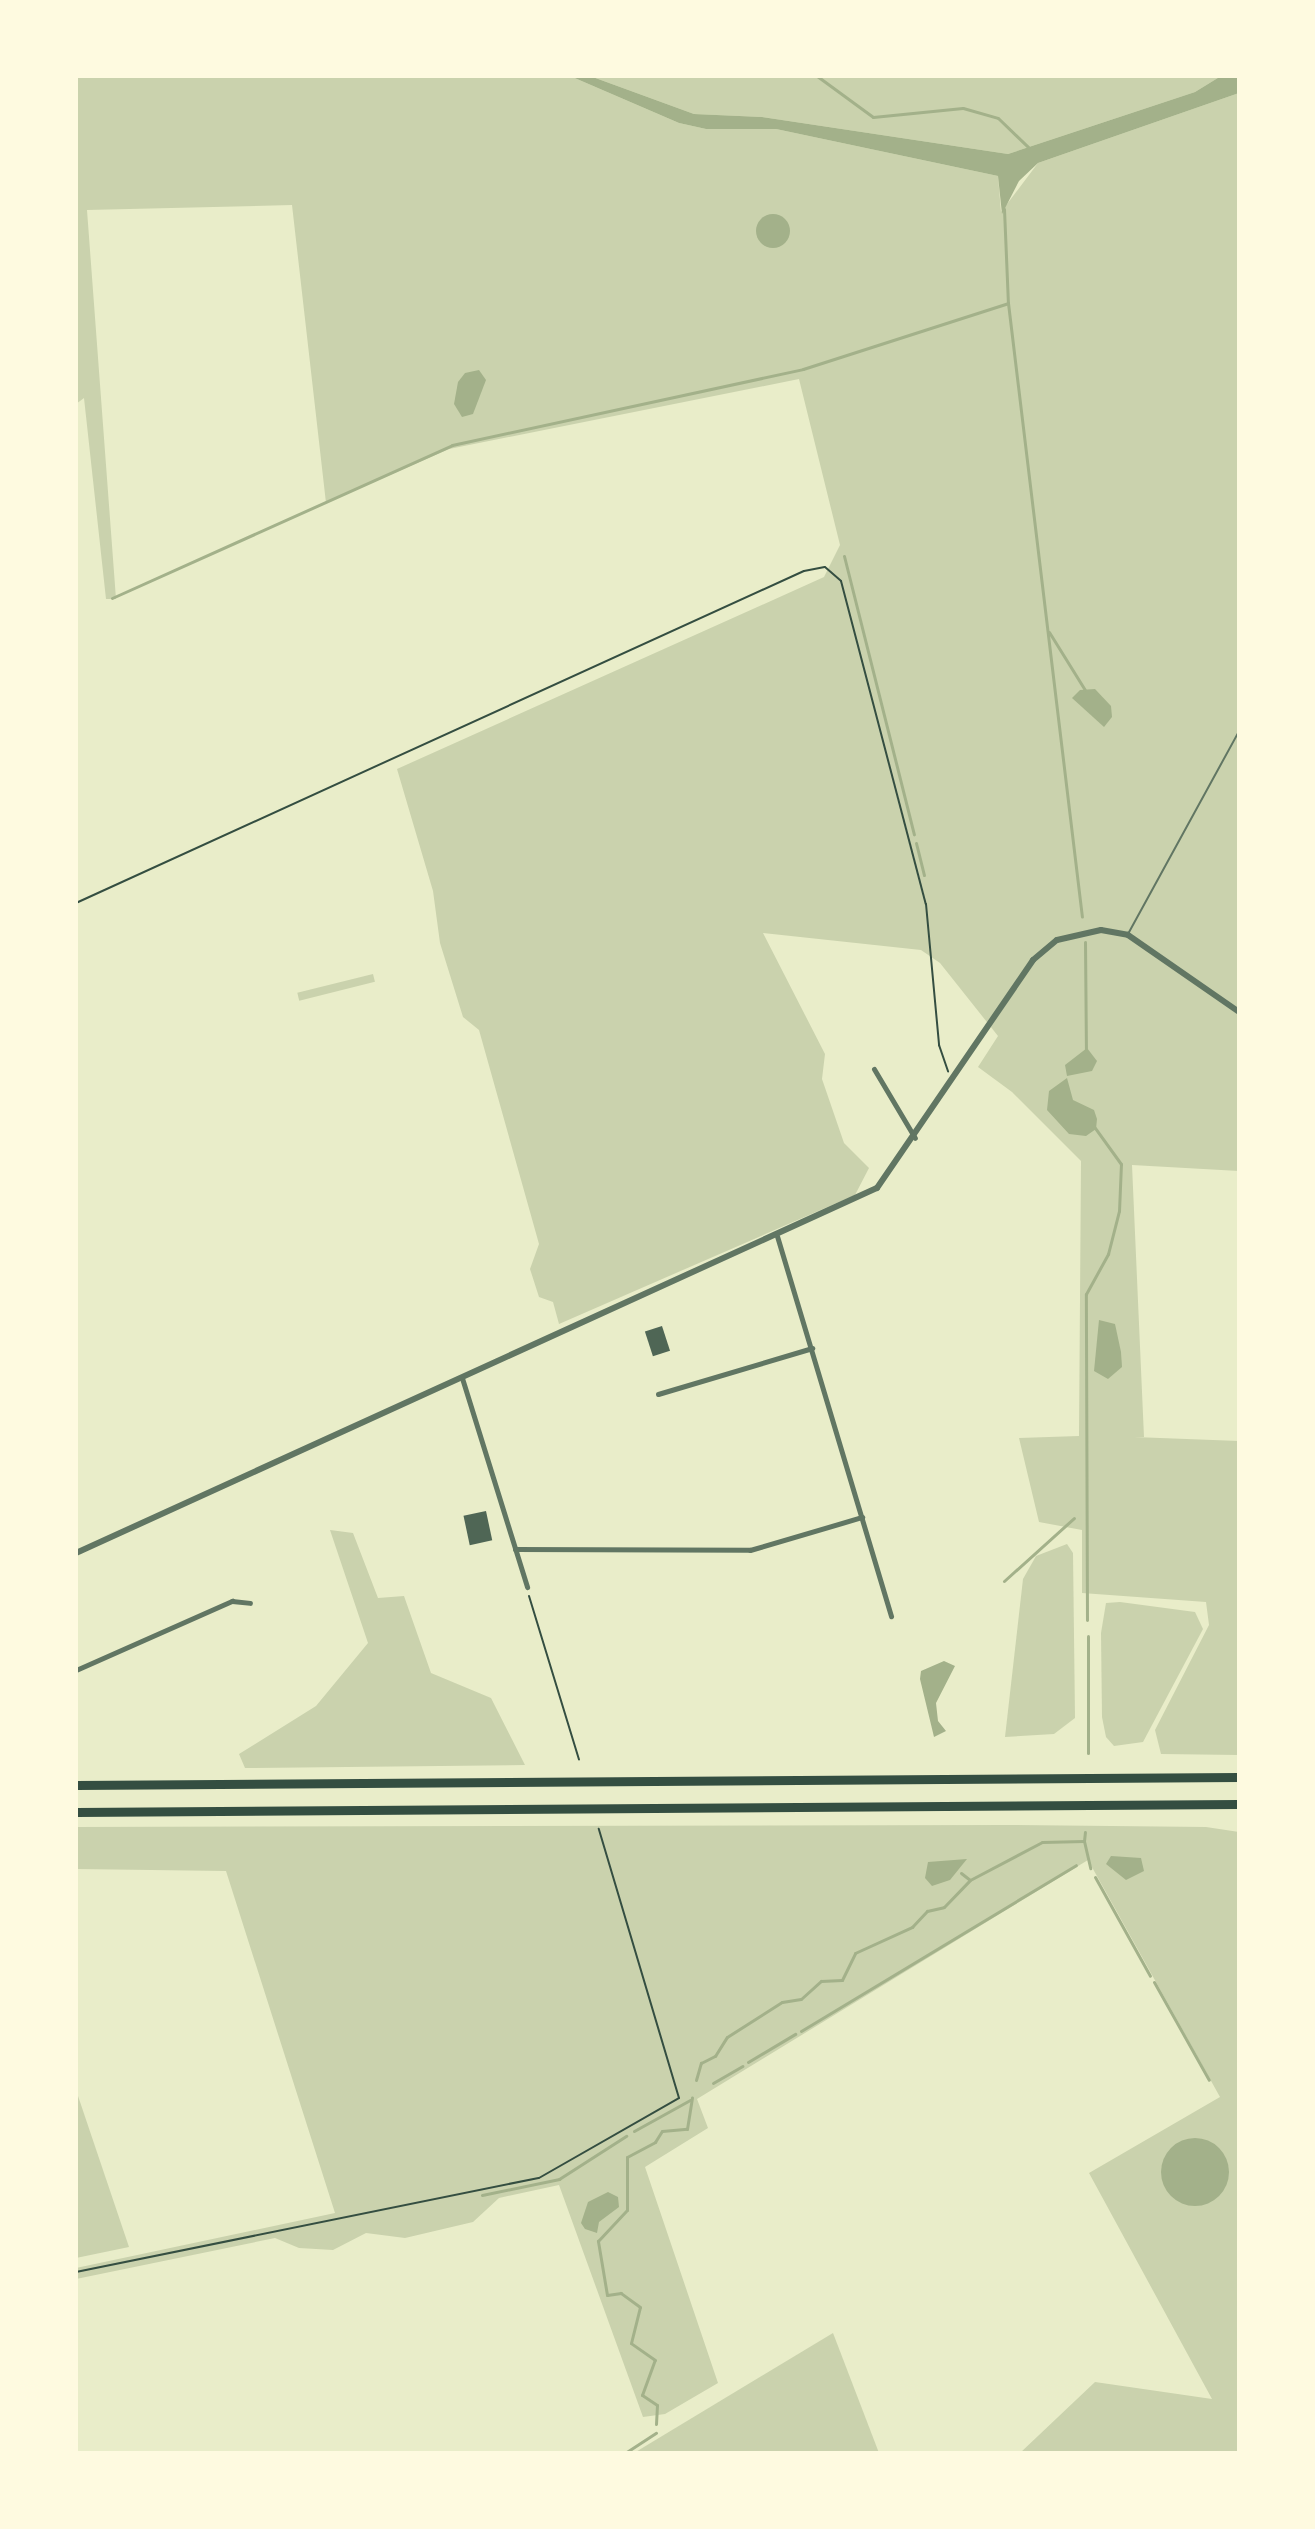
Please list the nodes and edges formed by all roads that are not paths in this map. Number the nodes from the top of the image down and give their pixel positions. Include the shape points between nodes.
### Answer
1 (1239, 731) edge
2 (1128, 935) junction
3 (1239, 1012) edge
4 (874, 1069) dead end
5 (915, 1138) junction
6 (777, 1236) junction
7 (812, 1348) junction
8 (462, 1378) junction
9 (658, 1394) dead end
10 (862, 1517) junction
11 (515, 1549) junction
12 (76, 1553) edge
13 (527, 1587) road end
14 (250, 1603) dead end
15 (891, 1616) dead end
16 (76, 1670) edge
17 (1239, 1777) edge
18 (76, 1785) edge
19 (1239, 1804) edge
20 (76, 1812) edge

1 - 2 lane
2 - 3 street
2 - 5 street via 1077,933 1057,940 1033,960
4 - 5 street
5 - 6 street via 877,1188
6 - 7 street
6 - 8 street
7 - 9 street
7 - 10 street
8 - 11 street
8 - 12 street
10 - 11 street via 750,1550
10 - 15 street
11 - 13 street
14 - 16 street via 232,1601
17 - 18 highway
19 - 20 highway

